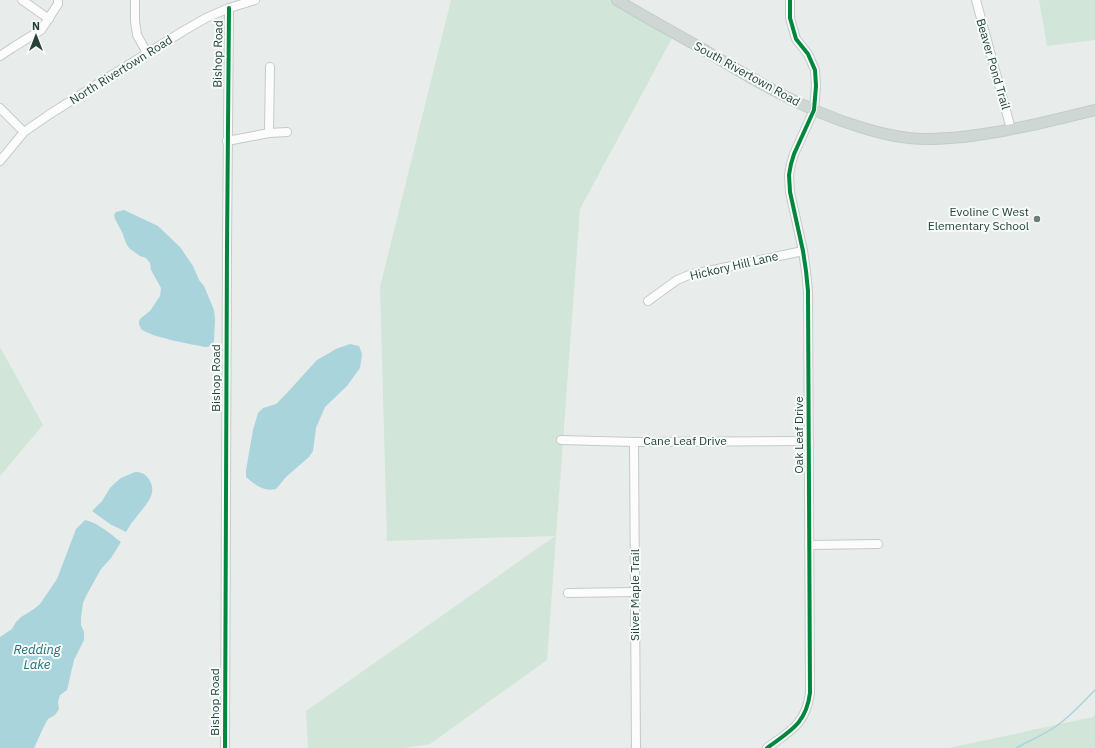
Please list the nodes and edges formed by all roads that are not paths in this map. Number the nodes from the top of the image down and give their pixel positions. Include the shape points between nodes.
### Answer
1 (22, 0) edge
2 (58, 0) edge
3 (135, 0) edge
4 (255, 0) edge
5 (617, 0) edge
6 (790, 0) edge
7 (976, 0) edge
8 (229, 8) junction
9 (49, 19) junction
10 (147, 53) junction
11 (0, 56) edge
12 (270, 67) dead end
13 (0, 108) edge
14 (814, 110) junction
15 (1095, 110) edge
16 (1011, 129) junction
17 (24, 132) junction
18 (287, 132) dead end
19 (269, 133) junction
20 (227, 141) junction
21 (0, 161) edge
22 (803, 251) junction
23 (648, 301) dead end
24 (560, 440) dead end
25 (809, 441) junction
26 (634, 442) junction
27 (878, 544) dead end
28 (809, 545) junction
29 (635, 592) junction
30 (568, 593) dead end
31 (225, 748) edge
32 (636, 748) edge
33 (767, 748) edge

1 - 9 street
2 - 9 street
3 - 10 street via 137,34
4 - 8 street, North Rivertown Road
5 - 14 main road, South Rivertown Road via 761,83
6 - 14 street, Oak Leaf Drive via 790,18 796,39 808,54 815,70
7 - 16 street, Beaver Pond Trail
8 - 10 street, North Rivertown Road via 195,24
8 - 20 street, Bishop Road
9 - 11 street via 42,30
10 - 17 street, North Rivertown Road
12 - 19 street
13 - 17 street
14 - 16 main road, South Rivertown Road via 845,122 903,138 964,136
14 - 22 street, Oak Leaf Drive via 790,164 789,175 790,192
15 - 16 main road, South Rivertown Road
17 - 21 street, North Rivertown Road
18 - 19 street
19 - 20 street
20 - 31 street, Bishop Road
22 - 23 street, Hickory Hill Lane via 689,275 677,280
22 - 25 street, Oak Leaf Drive via 808,291
24 - 26 street, Cane Leaf Drive
25 - 26 street, Cane Leaf Drive
25 - 28 street, Oak Leaf Drive
26 - 29 street, Silver Maple Trail
27 - 28 street
28 - 33 street, Oak Leaf Drive via 809,703 792,730
29 - 30 street
29 - 32 street, Silver Maple Trail

